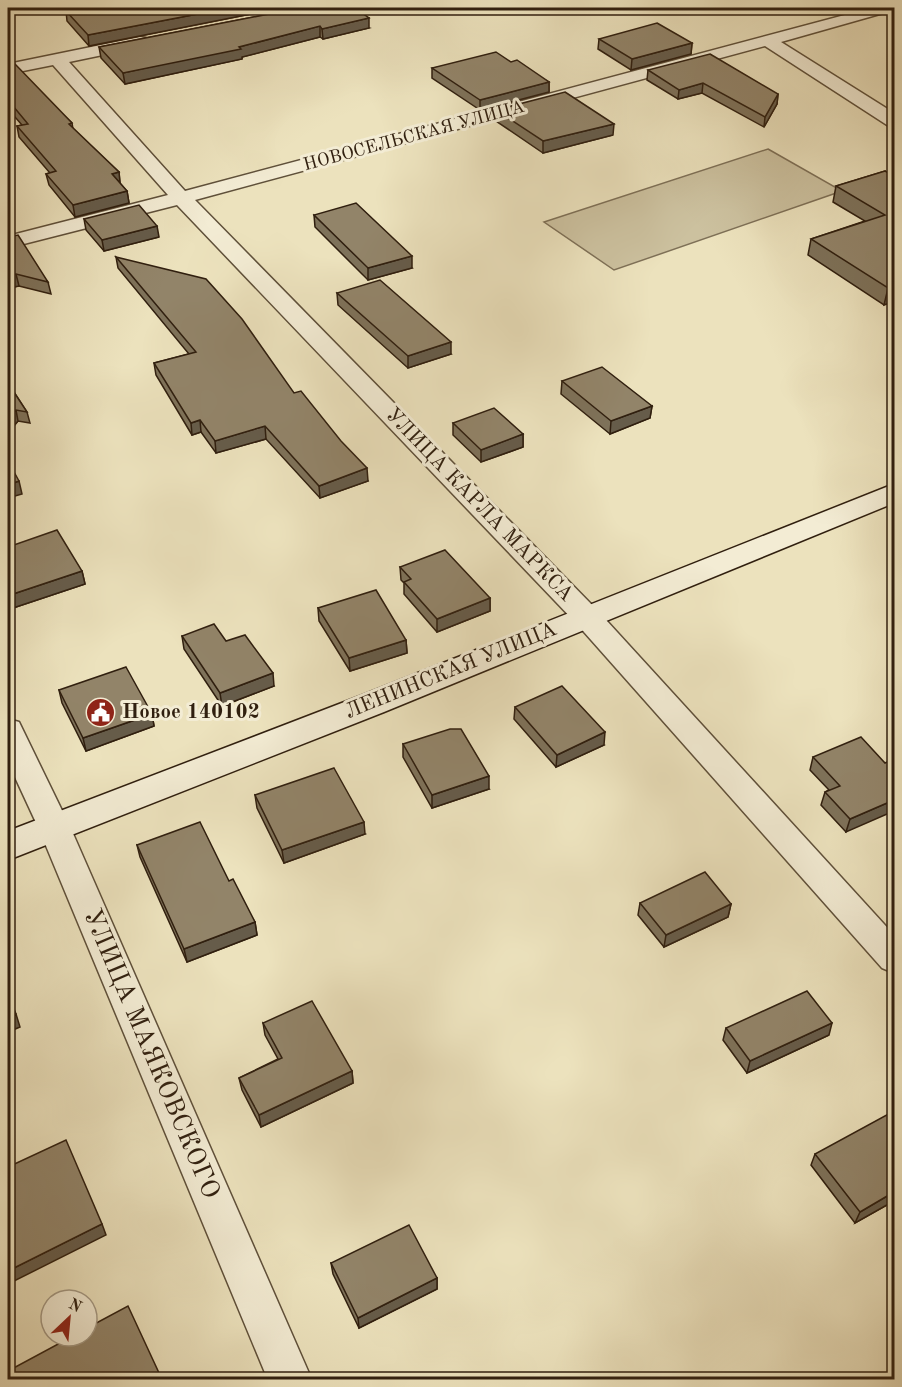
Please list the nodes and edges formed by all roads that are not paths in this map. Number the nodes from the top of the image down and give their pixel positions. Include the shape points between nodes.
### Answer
1 (888, 8) edge
2 (161, 38) edge
3 (768, 41) junction
4 (57, 58) junction
5 (8, 69) edge
6 (894, 121) edge
7 (181, 198) junction
8 (8, 242) edge
9 (894, 493) edge
10 (585, 616) junction
11 (8, 730) edge
12 (55, 829) junction
13 (8, 846) edge
14 (894, 958) edge
15 (290, 1380) edge

1 - 3 street, НОВОСЕЛЬСКАЯ УЛИЦА
2 - 4 street
3 - 6 street
3 - 7 street, НОВОСЕЛЬСКАЯ УЛИЦА
4 - 5 street
4 - 7 street, УЛИЦА КАРЛА МАРКСА
7 - 8 street, НОВОСЕЛЬСКАЯ УЛИЦА
7 - 10 street, УЛИЦА КАРЛА МАРКСА
9 - 10 street, ЛЕНИНСКАЯ УЛИЦА
10 - 12 street, ЛЕНИНСКАЯ УЛИЦА
10 - 14 street, УЛИЦА КАРЛА МАРКСА
11 - 12 street, УЛИЦА МАЯКОВСКОГО
12 - 13 street, ЛЕНИНСКАЯ УЛИЦА
12 - 15 street, УЛИЦА МАЯКОВСКОГО

